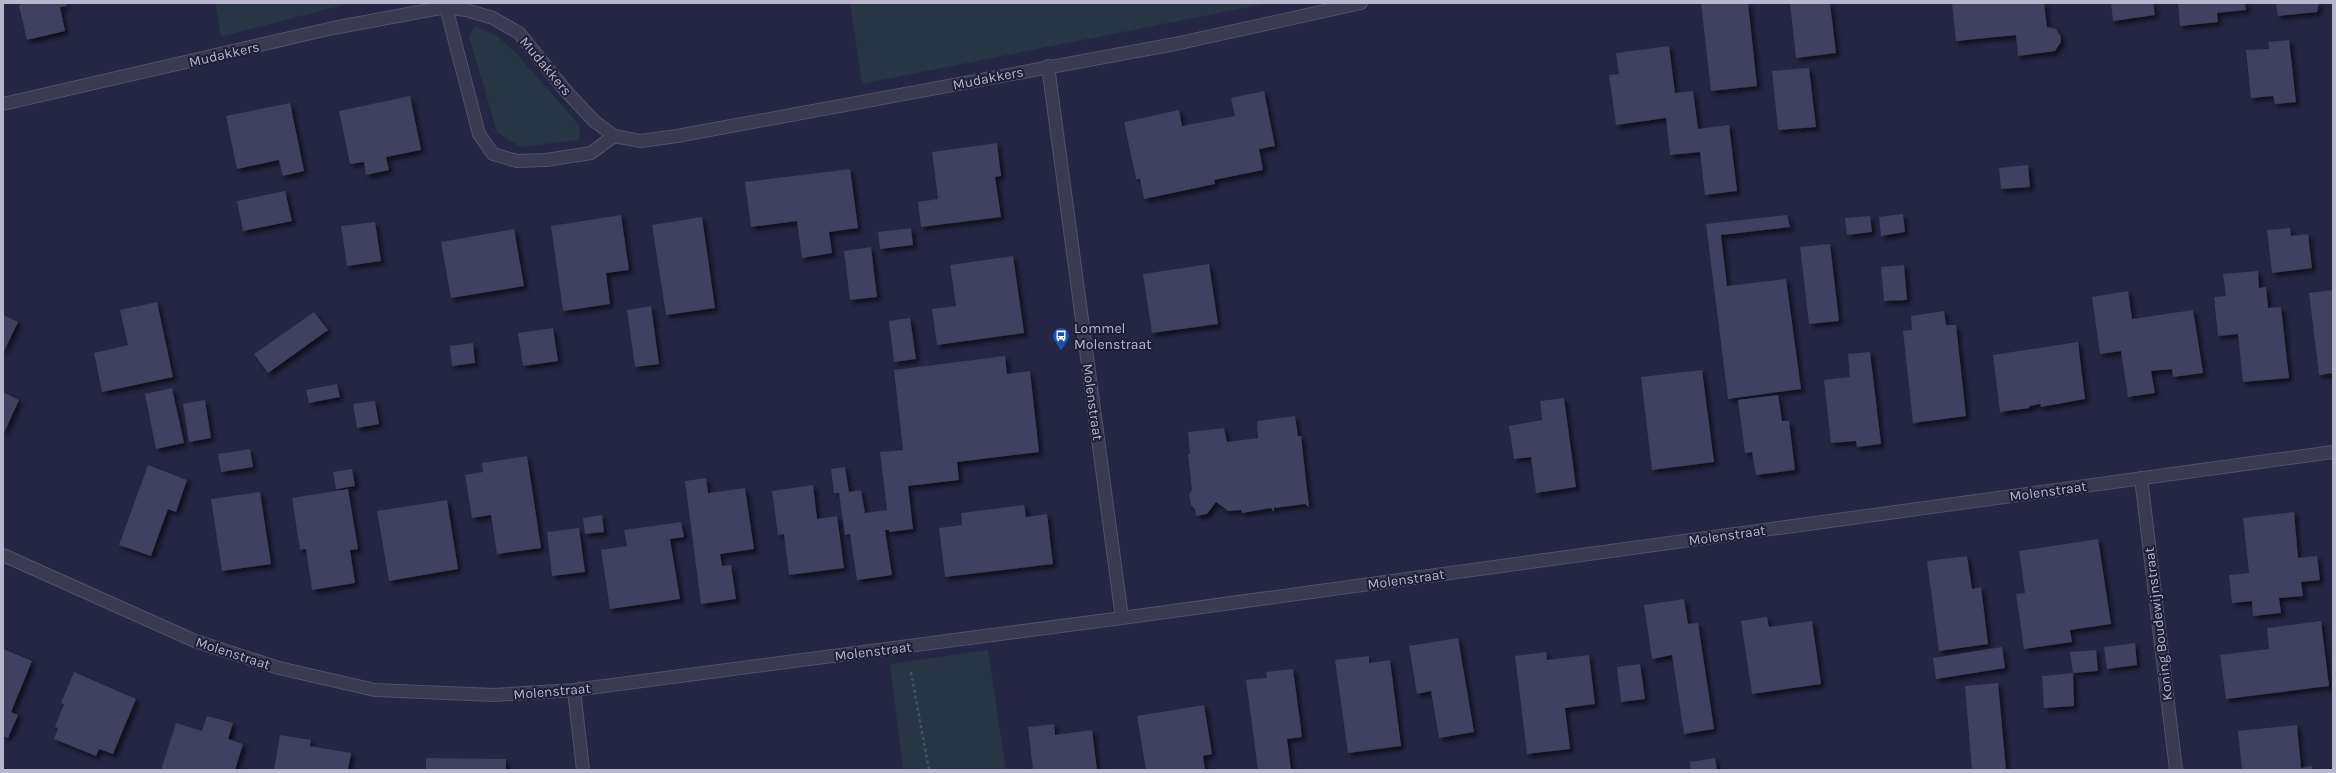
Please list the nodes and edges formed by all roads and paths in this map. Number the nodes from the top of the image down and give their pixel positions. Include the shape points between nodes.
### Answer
1 (1361, 3) edge
2 (446, 7) junction
3 (1048, 66) junction
4 (3, 104) edge
5 (614, 136) junction
6 (2333, 452) edge
7 (2141, 478) junction
8 (3, 555) edge
9 (1122, 618) junction
10 (907, 647) junction
11 (574, 690) junction
12 (583, 770) edge
13 (929, 770) edge
14 (2176, 770) edge

1 - 3 street, Mudakkers via 1175,44
2 - 4 street, Mudakkers via 333,28
2 - 5 street, Mudakkers via 493,18 519,33 566,91 594,121
2 - 5 street via 480,134 493,154 517,160 546,160 591,153
3 - 5 street, Mudakkers via 677,136 641,141
3 - 9 street, Molenstraat
6 - 7 street, Molenstraat
7 - 9 street, Molenstraat
7 - 14 street, Koning Boudewijnstraat
8 - 11 street, Molenstraat via 195,641 278,668 375,690 494,695
9 - 10 street, Molenstraat
10 - 11 street, Molenstraat
10 - 13 path
11 - 12 street

